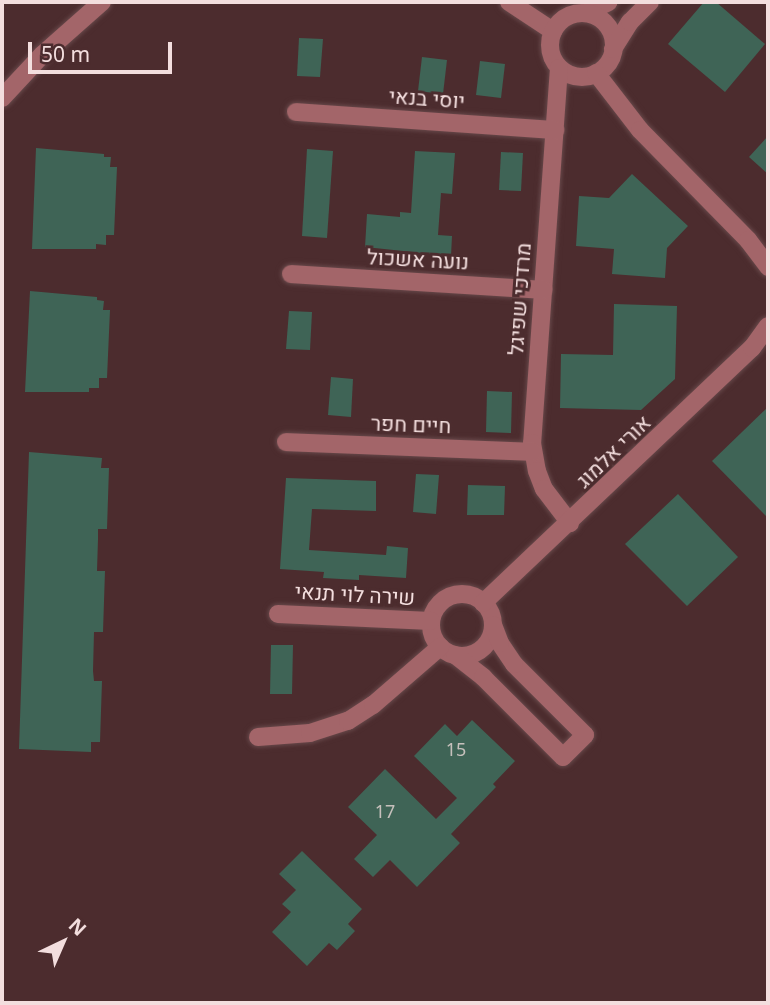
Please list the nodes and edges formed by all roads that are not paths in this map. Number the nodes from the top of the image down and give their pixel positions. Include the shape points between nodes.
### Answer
1 (102, 2) edge
2 (509, 2) edge
3 (609, 2) edge
4 (650, 2) edge
5 (586, 13) junction
6 (553, 31) junction
7 (613, 49) junction
8 (559, 68) junction
9 (596, 73) junction
10 (2, 98) edge
11 (296, 112) dead end
12 (555, 130) junction
13 (768, 267) edge
14 (291, 274) dead end
15 (543, 290) junction
16 (768, 326) edge
17 (286, 442) dead end
18 (533, 452) junction
19 (570, 523) junction
20 (483, 603) junction
21 (278, 614) dead end
22 (431, 621) junction
23 (493, 625) junction
24 (448, 651) junction
25 (258, 737) dead end

1 - 10 street
2 - 6 street
3 - 5 street
4 - 7 street
5 - 6 street via 567,16
5 - 7 street via 607,26
6 - 8 street via 550,50
7 - 9 street via 608,63
8 - 9 street via 578,76
8 - 12 street, מרדכי שפיגל
9 - 13 street via 639,130 748,240
11 - 12 street, יוסי בנאי
12 - 15 street, מרדכי שפיגל
14 - 15 street, נועה אשכול
15 - 18 street, מרדכי שפיגל
16 - 19 street, אורי אלמוג via 752,348
17 - 18 street, חיים חפר
18 - 19 street, מרדכי שפיגל via 544,489
19 - 20 street, אורי אלמוג
20 - 22 street via 466,594 452,596 439,603
20 - 23 street
21 - 22 street, שירה לוי תנאי
22 - 24 street via 432,635
23 - 24 street via 490,639 480,650 467,656
23 - 24 street via 514,664 585,735 564,757 483,677
24 - 25 street via 348,721 310,733

